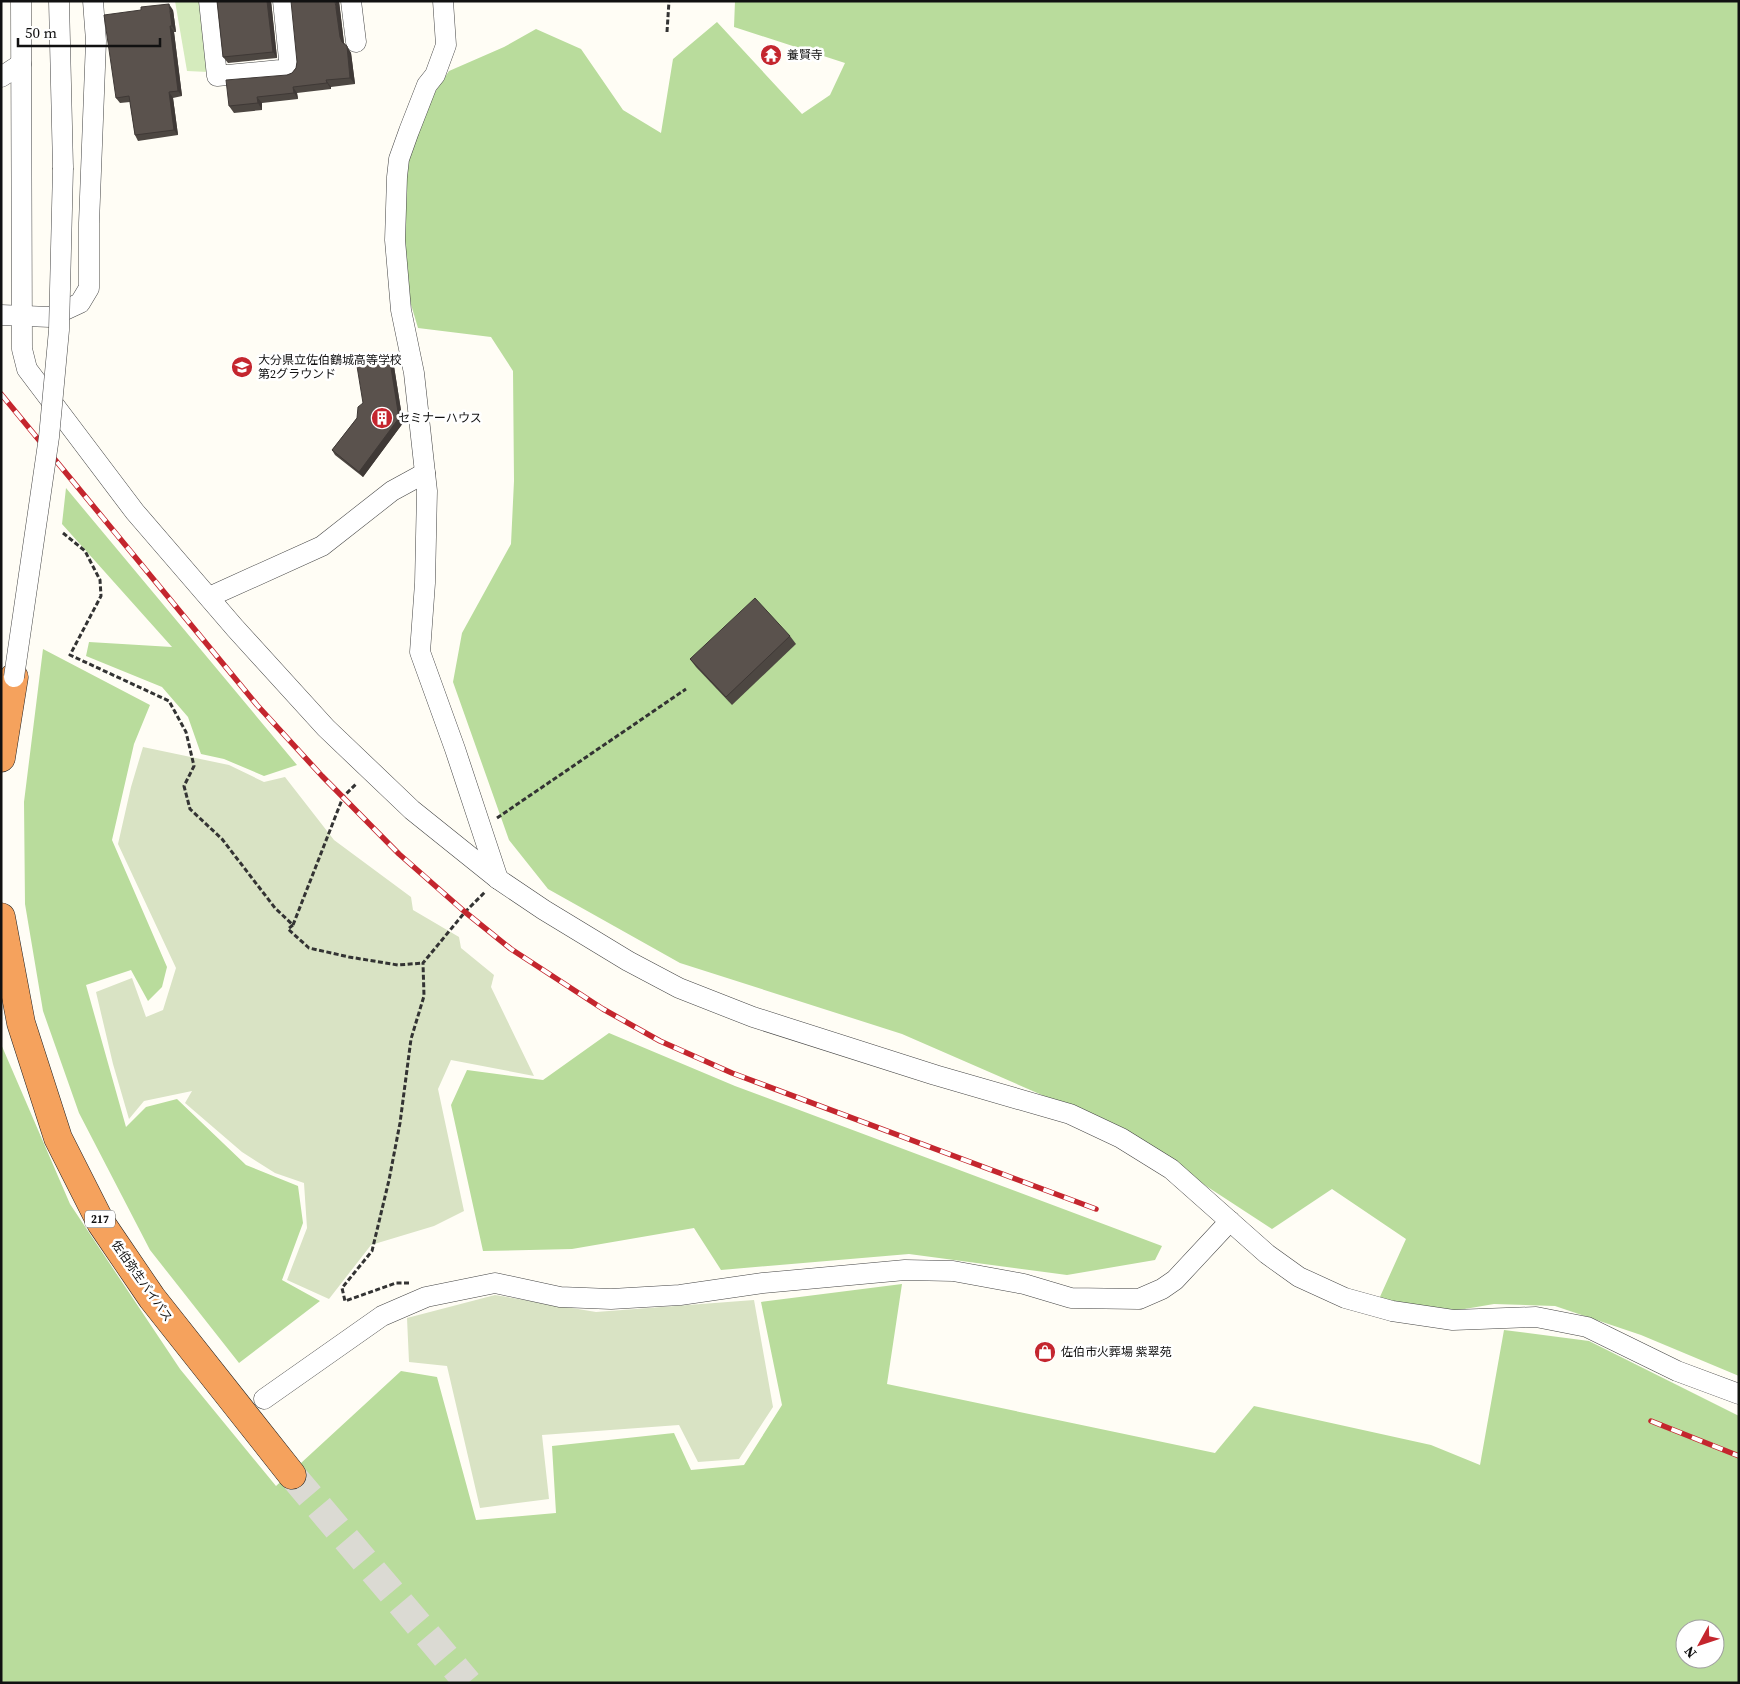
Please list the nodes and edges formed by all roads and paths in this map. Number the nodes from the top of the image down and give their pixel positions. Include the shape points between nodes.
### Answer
1 (21, 1) edge
2 (59, 1) edge
3 (93, 1) edge
4 (209, 1) edge
5 (282, 1) edge
6 (351, 1) edge
7 (443, 1) edge
8 (669, 1) edge
9 (667, 32) dead end
10 (356, 42) dead end
11 (21, 64) junction
12 (1, 77) edge
13 (1, 315) edge
14 (22, 316) junction
15 (424, 473) junction
16 (63, 533) dead end
17 (209, 597) junction
18 (14, 677) joint
19 (686, 689) dead end
20 (1, 758) edge
21 (370, 770) junction
22 (487, 825) junction
23 (498, 879) junction
24 (1, 917) edge
25 (293, 925) junction
26 (423, 963) junction
27 (1230, 1221) junction
28 (416, 1282) dead end
29 (1739, 1394) edge
30 (264, 1399) dead end
31 (292, 1475) tunnel mouth

1 - 11 street
2 - 18 street, bridge via 63,168 59,330 50,437
3 - 14 street via 96,41 89,288 80,304 50,317
4 - 5 street via 217,76 290,69
6 - 10 street
7 - 15 street via 446,45 409,131 399,160 396,186 395,240 400,300 414,373
8 - 9 path
11 - 12 street
11 - 14 street
13 - 14 street
14 - 17 street via 22,348 27,369 135,512
15 - 17 street via 392,491 322,546
15 - 22 street via 427,491 425,583 420,652
16 - 25 path via 85,551 100,580 102,596 70,655 169,701 186,732 194,766 184,786 190,809 222,839 275,908
17 - 21 street via 326,728
18 - 20 highway
19 - 22 path
21 - 23 street via 412,810
21 - 25 path via 343,798
22 - 23 street
23 - 26 path via 465,912
23 - 27 street via 628,961 680,988 753,1017 1070,1114 1121,1138 1171,1170
24 - 31 highway, 佐伯弥生バイパス / 217 via 21,1023 58,1138 97,1214 152,1298
25 - 26 path via 288,930 309,948 398,964
26 - 28 path via 424,996 411,1039 400,1123 372,1251 342,1288 345,1300 396,1283
27 - 29 street via 1299,1278 1345,1298 1392,1311 1453,1320 1536,1318 1587,1327 1677,1371
27 - 30 street via 1175,1280 1139,1299 1071,1298 1024,1284 953,1271 905,1270 763,1283 680,1295 611,1299 560,1297 495,1282 426,1297 382,1316

